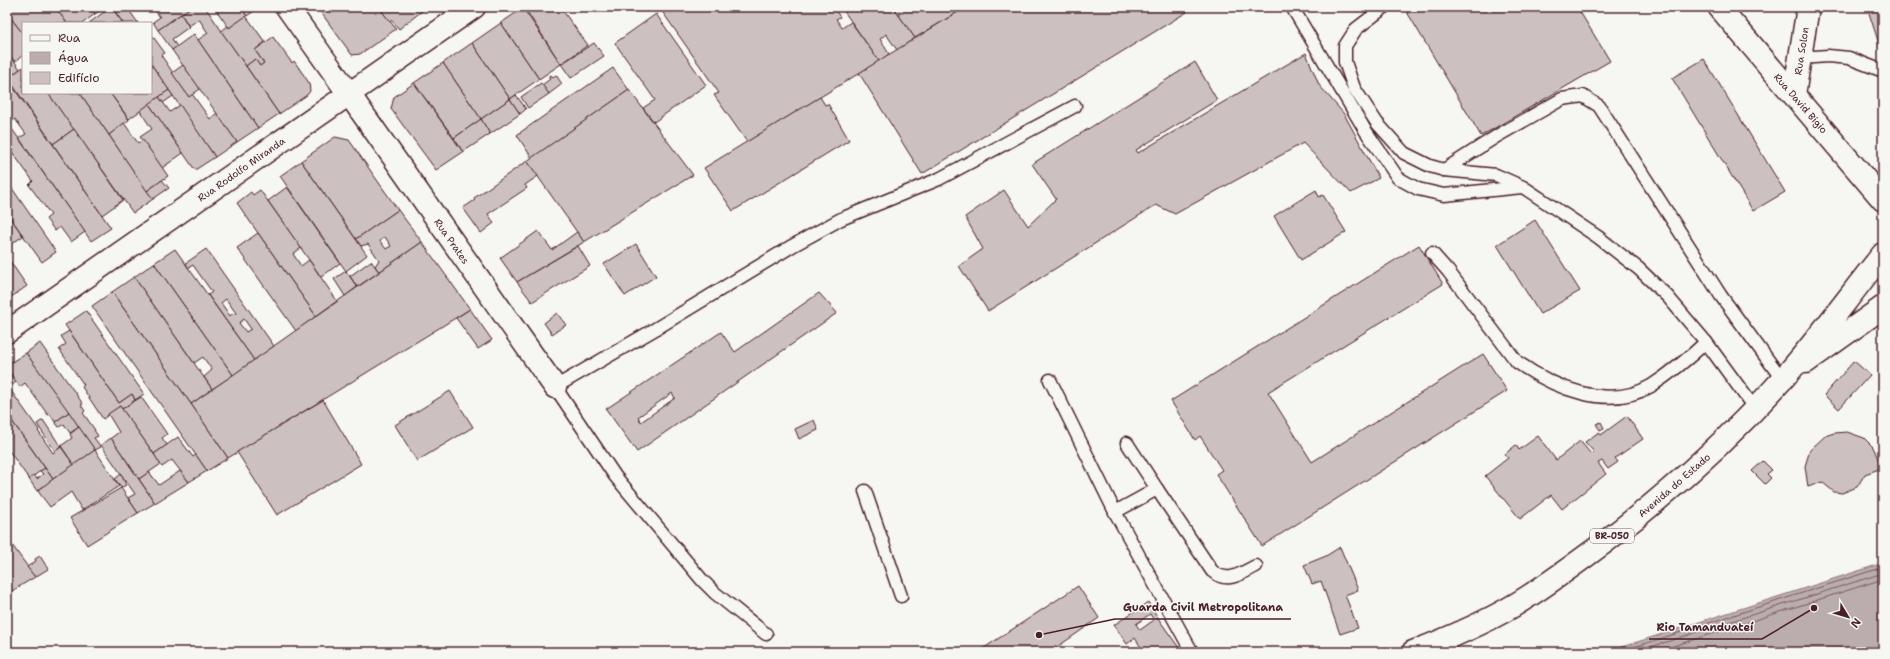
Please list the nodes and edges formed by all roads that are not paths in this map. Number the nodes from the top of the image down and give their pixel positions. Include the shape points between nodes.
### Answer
1 (287, 7) edge
2 (474, 7) edge
3 (1292, 7) edge
4 (1719, 7) edge
5 (1808, 7) edge
6 (1382, 9) dead end
7 (1800, 58) junction
8 (1883, 71) edge
9 (349, 94) junction
10 (1794, 95) junction
11 (1075, 106) dead end
12 (1444, 170) junction
13 (1523, 187) junction
14 (1883, 200) edge
15 (1432, 253) dead end
16 (1883, 254) edge
17 (1883, 306) edge
18 (7, 332) edge
19 (1706, 342) junction
20 (1782, 379) junction
21 (1050, 380) dead end
22 (555, 387) junction
23 (1755, 409) junction
24 (1127, 443) dead end
25 (1157, 489) junction
26 (865, 492) dead end
27 (1115, 512) junction
28 (1256, 566) dead end
29 (901, 596) dead end
30 (766, 634) dead end
31 (1192, 652) edge
32 (1413, 652) edge

1 - 9 main road, Rua Prates
2 - 9 main road, Rua Rodolfo Miranda
3 - 13 lane via 1365,130 1398,178 1418,189 1444,195
4 - 10 main road, Rua David Bigio
5 - 7 main road, Rua Solon
6 - 12 lane via 1356,29 1345,46 1345,62 1354,88 1377,123 1404,152 1430,166
7 - 8 lane via 1849,58
7 - 10 main road, Rua Solon
9 - 18 main road, Rua Rodolfo Miranda
9 - 22 main road, Rua Prates
10 - 14 main road, Rua David Bigio
11 - 22 lane via 938,179 841,219
12 - 13 lane via 1496,175
12 - 20 lane via 1562,99 1583,96 1599,106 1721,296
13 - 19 lane via 1592,233 1639,269 1668,297
15 - 19 lane via 1517,362 1530,372 1571,391 1617,397 1636,392 1650,386
16 - 20 main road, Avenida do Estado / BR-050
17 - 20 main road
19 - 23 lane
20 - 23 main road, Avenida do Estado / BR-050
21 - 27 lane
22 - 30 lane, Rua Prates via 615,476 702,580
23 - 32 main road, Avenida do Estado / BR-050 via 1714,452 1646,510 1564,572 1506,610 1461,633
24 - 25 lane
25 - 27 lane
25 - 28 lane via 1212,571 1220,577 1231,578
26 - 29 lane
27 - 31 lane

